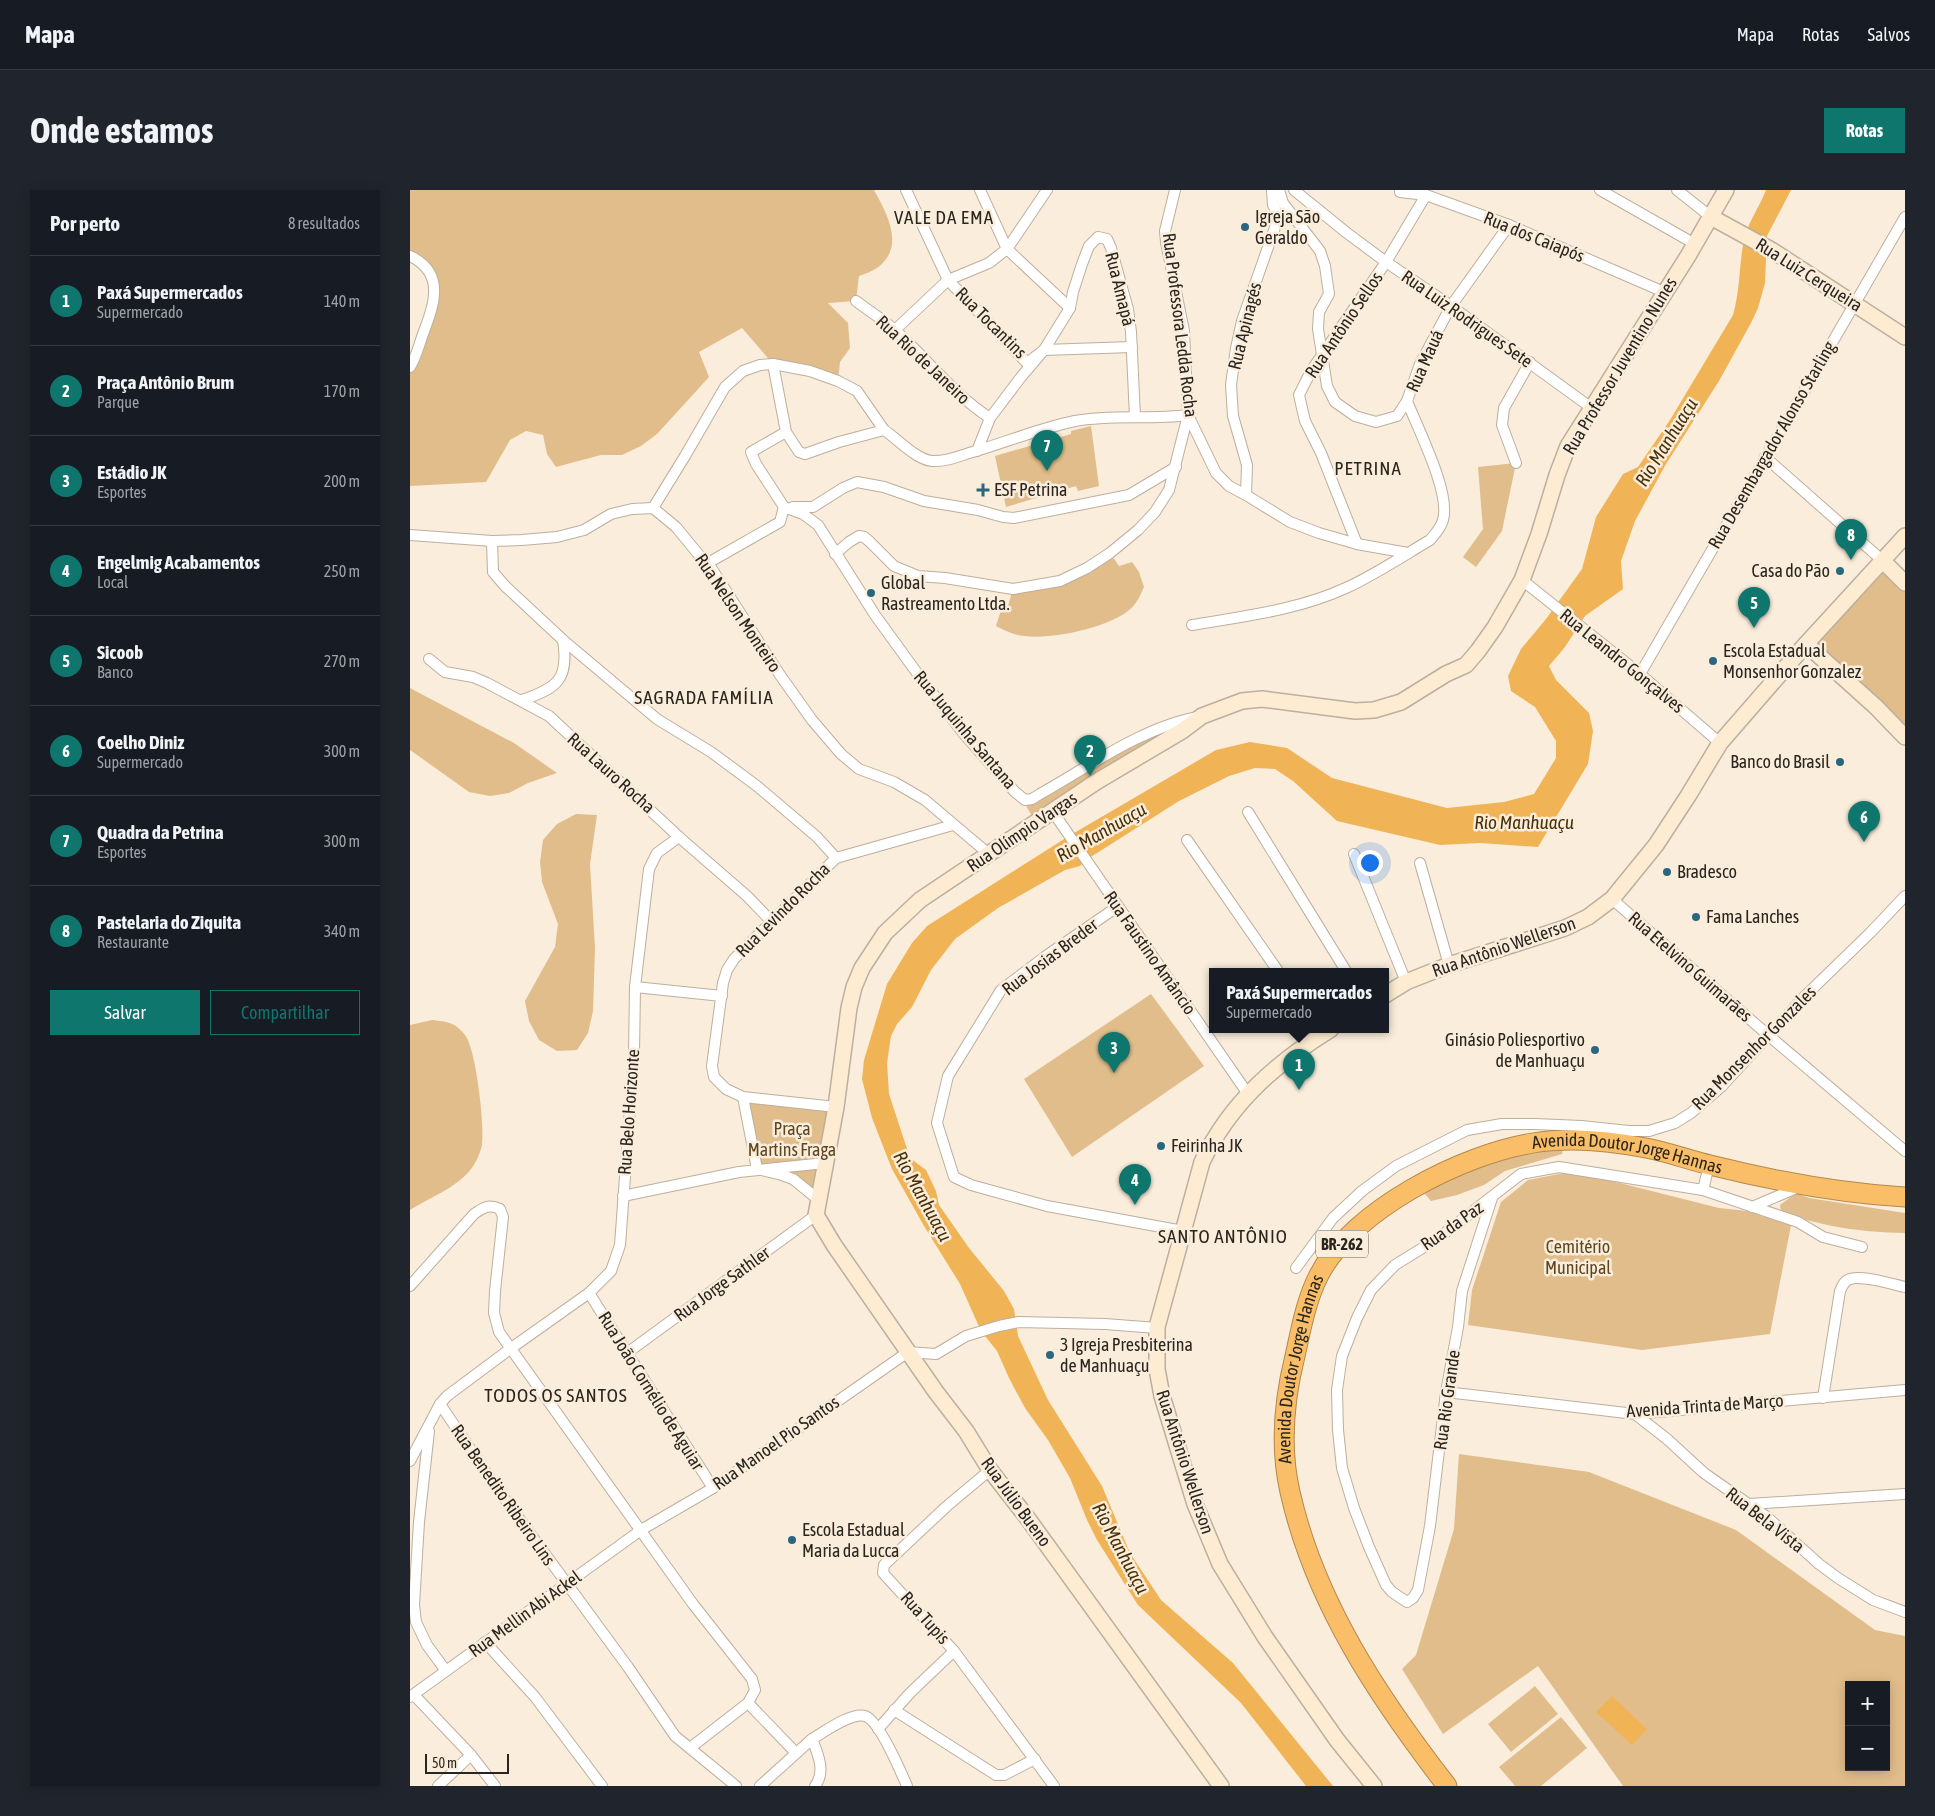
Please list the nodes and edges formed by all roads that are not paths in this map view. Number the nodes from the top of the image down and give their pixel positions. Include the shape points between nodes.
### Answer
1 (906, 190) edge
2 (980, 190) edge
3 (1047, 190) edge
4 (1272, 190) edge
5 (1279, 190) edge
6 (1294, 190) edge
7 (1600, 190) edge
8 (1677, 190) edge
9 (1726, 190) edge
10 (1400, 192) dead end
11 (1173, 195) edge
12 (1426, 195) junction
13 (1711, 217) junction
14 (1905, 217) edge
15 (1509, 225) junction
16 (1695, 244) junction
17 (1007, 248) junction
18 (410, 256) edge
19 (1386, 262) junction
20 (948, 280) junction
21 (1664, 292) junction
22 (856, 301) dead end
23 (1856, 304) junction
24 (1451, 306) junction
25 (1070, 308) junction
26 (895, 330) junction
27 (1905, 337) edge
28 (1132, 347) junction
29 (1044, 350) junction
30 (1322, 356) junction
31 (1530, 362) junction
32 (773, 364) junction
33 (410, 367) edge
34 (1407, 401) junction
35 (1593, 409) junction
36 (1188, 415) junction
37 (1135, 417) junction
38 (990, 418) junction
39 (884, 430) junction
40 (786, 432) junction
41 (977, 451) junction
42 (1765, 457) junction
43 (1516, 463) dead end
44 (1176, 467) junction
45 (1246, 494) junction
46 (784, 507) junction
47 (652, 508) junction
48 (410, 535) edge
49 (1905, 536) edge
50 (492, 541) junction
51 (1357, 544) junction
52 (1408, 553) junction
53 (835, 554) junction
54 (1883, 561) junction
55 (708, 563) junction
56 (1522, 580) junction
57 (1905, 583) edge
58 (1192, 625) dead end
59 (563, 640) junction
60 (1806, 644) junction
61 (429, 659) dead end
62 (1640, 674) junction
63 (522, 700) junction
64 (1202, 716) junction
65 (1905, 737) edge
66 (1720, 743) junction
67 (1053, 812) junction
68 (1248, 812) dead end
69 (954, 825) junction
70 (679, 836) junction
71 (1187, 840) dead end
72 (1354, 854) dead end
73 (990, 855) junction
74 (836, 858) junction
75 (1420, 863) dead end
76 (1905, 896) edge
77 (1612, 899) junction
78 (1117, 907) junction
79 (772, 922) junction
80 (1449, 965) junction
81 (1276, 968) edge
82 (1344, 968) edge
83 (1406, 982) junction
84 (635, 987) junction
85 (1389, 993) edge
86 (722, 996) junction
87 (1321, 1033) edge
88 (1768, 1035) junction
89 (1248, 1094) junction
90 (743, 1097) junction
91 (836, 1107) junction
92 (1577, 1133) junction
93 (1905, 1151) edge
94 (825, 1163) junction
95 (1709, 1165) junction
96 (756, 1169) junction
97 (1802, 1186) junction
98 (1703, 1190) junction
99 (623, 1196) junction
100 (1905, 1197) edge
101 (1492, 1198) junction
102 (818, 1207) junction
103 (1752, 1208) junction
104 (1182, 1231) junction
105 (1862, 1247) dead end
106 (1296, 1268) dead end
107 (410, 1286) edge
108 (1905, 1287) edge
109 (589, 1293) junction
110 (1157, 1328) junction
111 (510, 1349) junction
112 (908, 1352) junction
113 (627, 1353) junction
114 (1905, 1390) edge
115 (1446, 1392) junction
116 (1823, 1398) junction
117 (440, 1404) junction
118 (1635, 1414) junction
119 (430, 1424) junction
120 (410, 1460) edge
121 (990, 1470) junction
122 (713, 1488) junction
123 (1905, 1494) edge
124 (1749, 1504) junction
125 (641, 1530) junction
126 (566, 1585) junction
127 (1407, 1602) joint
128 (1905, 1612) edge
129 (485, 1642) junction
130 (954, 1651) junction
131 (446, 1671) junction
132 (412, 1696) edge
133 (748, 1702) junction
134 (894, 1710) junction
135 (878, 1729) junction
136 (812, 1739) junction
137 (690, 1748) junction
138 (796, 1753) junction
139 (471, 1755) junction
140 (1034, 1759) junction
141 (438, 1786) edge
142 (495, 1786) edge
143 (602, 1786) edge
144 (736, 1786) edge
145 (760, 1786) edge
146 (815, 1786) edge
147 (908, 1786) edge
148 (1054, 1786) edge
149 (1221, 1786) edge
150 (1374, 1786) edge
151 (1447, 1786) edge

1 - 20 street, Rua Tocantins
2 - 17 street
3 - 17 street
4 - 45 street, Rua Apinagés via 1273,205 1279,216 1242,321 1231,385 1233,416 1247,465
5 - 30 street via 1283,203 1320,251 1325,266 1329,294 1319,312
6 - 19 street, Rua Luiz Rodrigues Sete
7 - 16 street
8 - 13 street
9 - 13 street, Rua Professor Juventino Nunes
10 - 12 street, Rua dos Caiapós
11 - 36 street, Rua Professora Ledda Rocha via 1165,231 1184,331
12 - 15 street, Rua dos Caiapós
12 - 19 street, Rua Antônio Sellos
13 - 16 street, Rua Professor Juventino Nunes
13 - 23 street, Rua Luiz Cerqueira via 1773,251
14 - 23 street, Rua Desembargador Alonso Starling
15 - 21 street, Rua dos Caiapós
15 - 24 street, Rua Mauá
16 - 21 street, Rua Professor Juventino Nunes
17 - 20 street via 988,263
17 - 25 street
18 - 33 street via 428,268 435,294
19 - 24 street, Rua Luiz Rodrigues Sete
19 - 30 street, Rua Antônio Sellos
20 - 26 street
20 - 29 street, Rua Tocantins via 1027,363
21 - 35 street, Rua Professor Juventino Nunes
22 - 26 street, Rua Rio de Janeiro
23 - 27 street, Rua Luiz Cerqueira
23 - 42 street, Rua Desembargador Alonso Starling
24 - 31 street, Rua Luiz Rodrigues Sete
24 - 34 street, Rua Mauá via 1420,364
25 - 28 street, Rua Amapá via 1090,246 1098,237 1107,239 1128,309
25 - 29 street, Rua Amapá
26 - 38 street, Rua Rio de Janeiro via 948,385
28 - 29 street, Rua Tocantins
28 - 37 street, Rua Amapá
29 - 38 street, Rua Amapá
30 - 34 street via 1327,386 1335,402 1355,416 1376,422 1390,419 1397,416
30 - 51 street, Rua Antônio Sellos via 1299,396 1305,421
31 - 35 street, Rua Luiz Rodrigues Sete
31 - 43 street via 1504,408 1502,425
32 - 39 street via 810,371 858,391
32 - 40 street
32 - 47 street via 743,371 724,387
34 - 52 street, Rua Mauá via 1442,487 1444,508 1437,532
35 - 56 street, Rua Professor Juventino Nunes via 1563,458
36 - 37 street
36 - 44 street
36 - 45 street, Rua Professora Ledda Rocha via 1216,473 1229,486
37 - 41 street via 1097,417 1072,422
38 - 41 street, Rua Amapá
39 - 40 street via 805,454 799,452
39 - 41 street via 930,461
40 - 46 street via 751,452
42 - 54 street
42 - 62 street, Rua Desembargador Alonso Starling
44 - 46 street via 1128,495 1014,518 924,502 884,486 857,482 813,507
44 - 53 street via 1169,490 1156,512 1138,530 1110,553 1060,581 1013,589 918,576 894,566 869,541 858,536
45 - 51 street, Rua Professora Ledda Rocha via 1290,522
46 - 53 street, Rua Juquinha Santana via 803,514 818,525
46 - 55 street via 780,522
47 - 50 street via 611,514 584,530 557,537
47 - 55 street, Rua Nelson Monteiro via 676,527
48 - 50 street
49 - 54 street, Rua Antônio Wellerson
50 - 59 street via 493,572
51 - 52 street, Rua Professora Ledda Rocha
52 - 58 street, Rua Mauá via 1370,576 1326,596 1263,613
53 - 64 street, Rua Juquinha Santana via 875,615 964,734 1025,800 1165,725
54 - 57 street
54 - 60 street, Rua Antônio Wellerson
55 - 69 street, Rua Nelson Monteiro via 780,675 841,754 859,769 894,782 926,800
56 - 62 street, Rua Leandro Gonçalves
56 - 64 street, Rua Olímpio Vargas via 1495,627 1466,665 1401,702 1374,710 1355,711 1262,699 1242,702
59 - 63 street via 566,658 557,683 544,693
59 - 74 street via 657,718 757,786 816,836
60 - 65 street
60 - 66 street, Rua Antônio Wellerson
61 - 63 street, Rua Lauro Rocha via 444,672 473,677
62 - 66 street, Rua Leandro Gonçalves
63 - 70 street, Rua Lauro Rocha via 549,716
64 - 67 street, Rua Olímpio Vargas
66 - 77 street, Rua Antônio Wellerson via 1656,845
67 - 73 street, Rua Olímpio Vargas
67 - 78 street, Rua Faustino Amâncio
68 - 82 street
69 - 73 street, Rua Nelson Monteiro
69 - 74 street, Rua Levindo Rocha
70 - 79 street, Rua Lauro Rocha
70 - 84 street, Rua Belo Horizonte via 657,853 649,869
71 - 81 street
72 - 83 street
73 - 91 street, Rua Olímpio Vargas via 930,892 906,912 885,933 862,968 849,1008
74 - 79 street, Rua Levindo Rocha
75 - 80 street
76 - 88 street, Rua Monsenhor Gonzales
77 - 80 street, Rua Antônio Wellerson via 1588,917 1565,928
77 - 88 street, Rua Etelvino Guimarães
78 - 89 street, Rua Faustino Amâncio
78 - 104 street, Rua Josias Breder via 1001,990 948,1076 937,1123 954,1177 971,1185 1047,1206
79 - 86 street, Rua Levindo Rocha via 734,959 727,970
80 - 83 street, Rua Antônio Wellerson
83 - 85 street, Rua Antônio Wellerson
84 - 86 street
84 - 99 street, Rua Belo Horizonte via 634,1054
86 - 90 street, Rua Levindo Rocha via 712,1066 714,1077 726,1089
87 - 89 street, Rua Antônio Wellerson via 1262,1078
88 - 92 street, Rua Monsenhor Gonzales via 1721,1087 1675,1123 1649,1131
88 - 93 street, Rua Etelvino Guimarães
89 - 104 street, Rua Antônio Wellerson via 1228,1118 1202,1162
90 - 91 street
90 - 96 street
91 - 94 street, Rua Olímpio Vargas
92 - 95 highway, Avenida Doutor Jorge Hannas / BR-262
92 - 106 street, Rua Monsenhor Gonzales via 1502,1124 1467,1130 1434,1145 1396,1166 1362,1191 1333,1218
92 - 151 highway, Avenida Doutor Jorge Hannas / BR-262 via 1491,1154 1436,1175 1369,1217 1333,1254 1319,1274 1290,1373 1284,1441 1289,1489 1320,1586 1355,1654
94 - 96 street
94 - 102 street, Rua Olímpio Vargas
95 - 97 highway, Avenida Doutor Jorge Hannas / BR-262
95 - 98 street
96 - 99 street
96 - 102 street via 793,1179
97 - 100 highway, Avenida Doutor Jorge Hannas / BR-262
97 - 103 street
98 - 101 street, Rua da Paz via 1559,1167 1521,1174
98 - 103 street, Rua da Paz
99 - 109 street, Rua Belo Horizonte via 620,1245 611,1271
101 - 115 street, Rua Rio Grande via 1462,1291
101 - 127 street, Rua da Paz via 1395,1265 1371,1290 1342,1356 1336,1390 1342,1468 1354,1508 1386,1585
102 - 112 street, Rua Júlio Bueno via 834,1245
102 - 113 street, Rua Jorge Sathler
103 - 105 street, Rua da Paz via 1798,1222 1823,1237
104 - 110 street, Rua Antônio Wellerson
107 - 111 street via 474,1214 486,1206 500,1209 503,1218 494,1313 499,1332
108 - 116 street via 1868,1280 1844,1283
109 - 111 street, Rua Belo Horizonte
109 - 113 street, Rua João Cornélio de Aguiar
110 - 112 street via 1019,1322 966,1336 936,1354
110 - 150 street, Rua Antônio Wellerson via 1157,1368 1162,1396 1195,1504 1220,1564 1265,1637 1337,1740
111 - 117 street, Rua Belo Horizonte
111 - 125 street
112 - 121 street, Rua Júlio Bueno via 966,1431
112 - 122 street, Rua Manoel Pio Santos
113 - 122 street, Rua João Cornélio de Aguiar
114 - 116 street, Avenida Trinta de Março
115 - 118 street, Avenida Trinta de Março
115 - 127 street, Rua Rio Grande via 1430,1526 1418,1590
116 - 118 street, Avenida Trinta de Março
117 - 119 street
117 - 126 street, Rua Benedito Ribeiro Lins
118 - 124 street, Rua Bela Vista via 1704,1473
119 - 120 street
119 - 131 street via 418,1522 414,1605 416,1622 427,1646
121 - 130 street, Rua Tupis via 946,1506 882,1569
121 - 149 street, Rua Júlio Bueno
122 - 125 street, Rua Manoel Pio Santos
123 - 124 street
124 - 128 street, Rua Bela Vista via 1838,1578 1873,1600
125 - 126 street, Rua Mellin Abi Ackel
125 - 133 street via 752,1679 755,1690
126 - 129 street, Rua Mellin Abi Ackel
126 - 137 street, Rua Benedito Ribeiro Lins via 675,1736
129 - 131 street, Rua Mellin Abi Ackel
129 - 143 street via 535,1697
130 - 134 street
130 - 140 street, Rua Tupis
131 - 132 street, Rua Mellin Abi Ackel
132 - 139 street
133 - 137 street
133 - 138 street
134 - 135 street
134 - 140 street via 996,1775
135 - 136 street via 866,1716 852,1718
135 - 147 street
136 - 138 street
136 - 146 street via 820,1768 820,1779
137 - 144 street, Rua Benedito Ribeiro Lins
138 - 145 street
139 - 141 street
139 - 142 street
140 - 148 street, Rua Tupis

